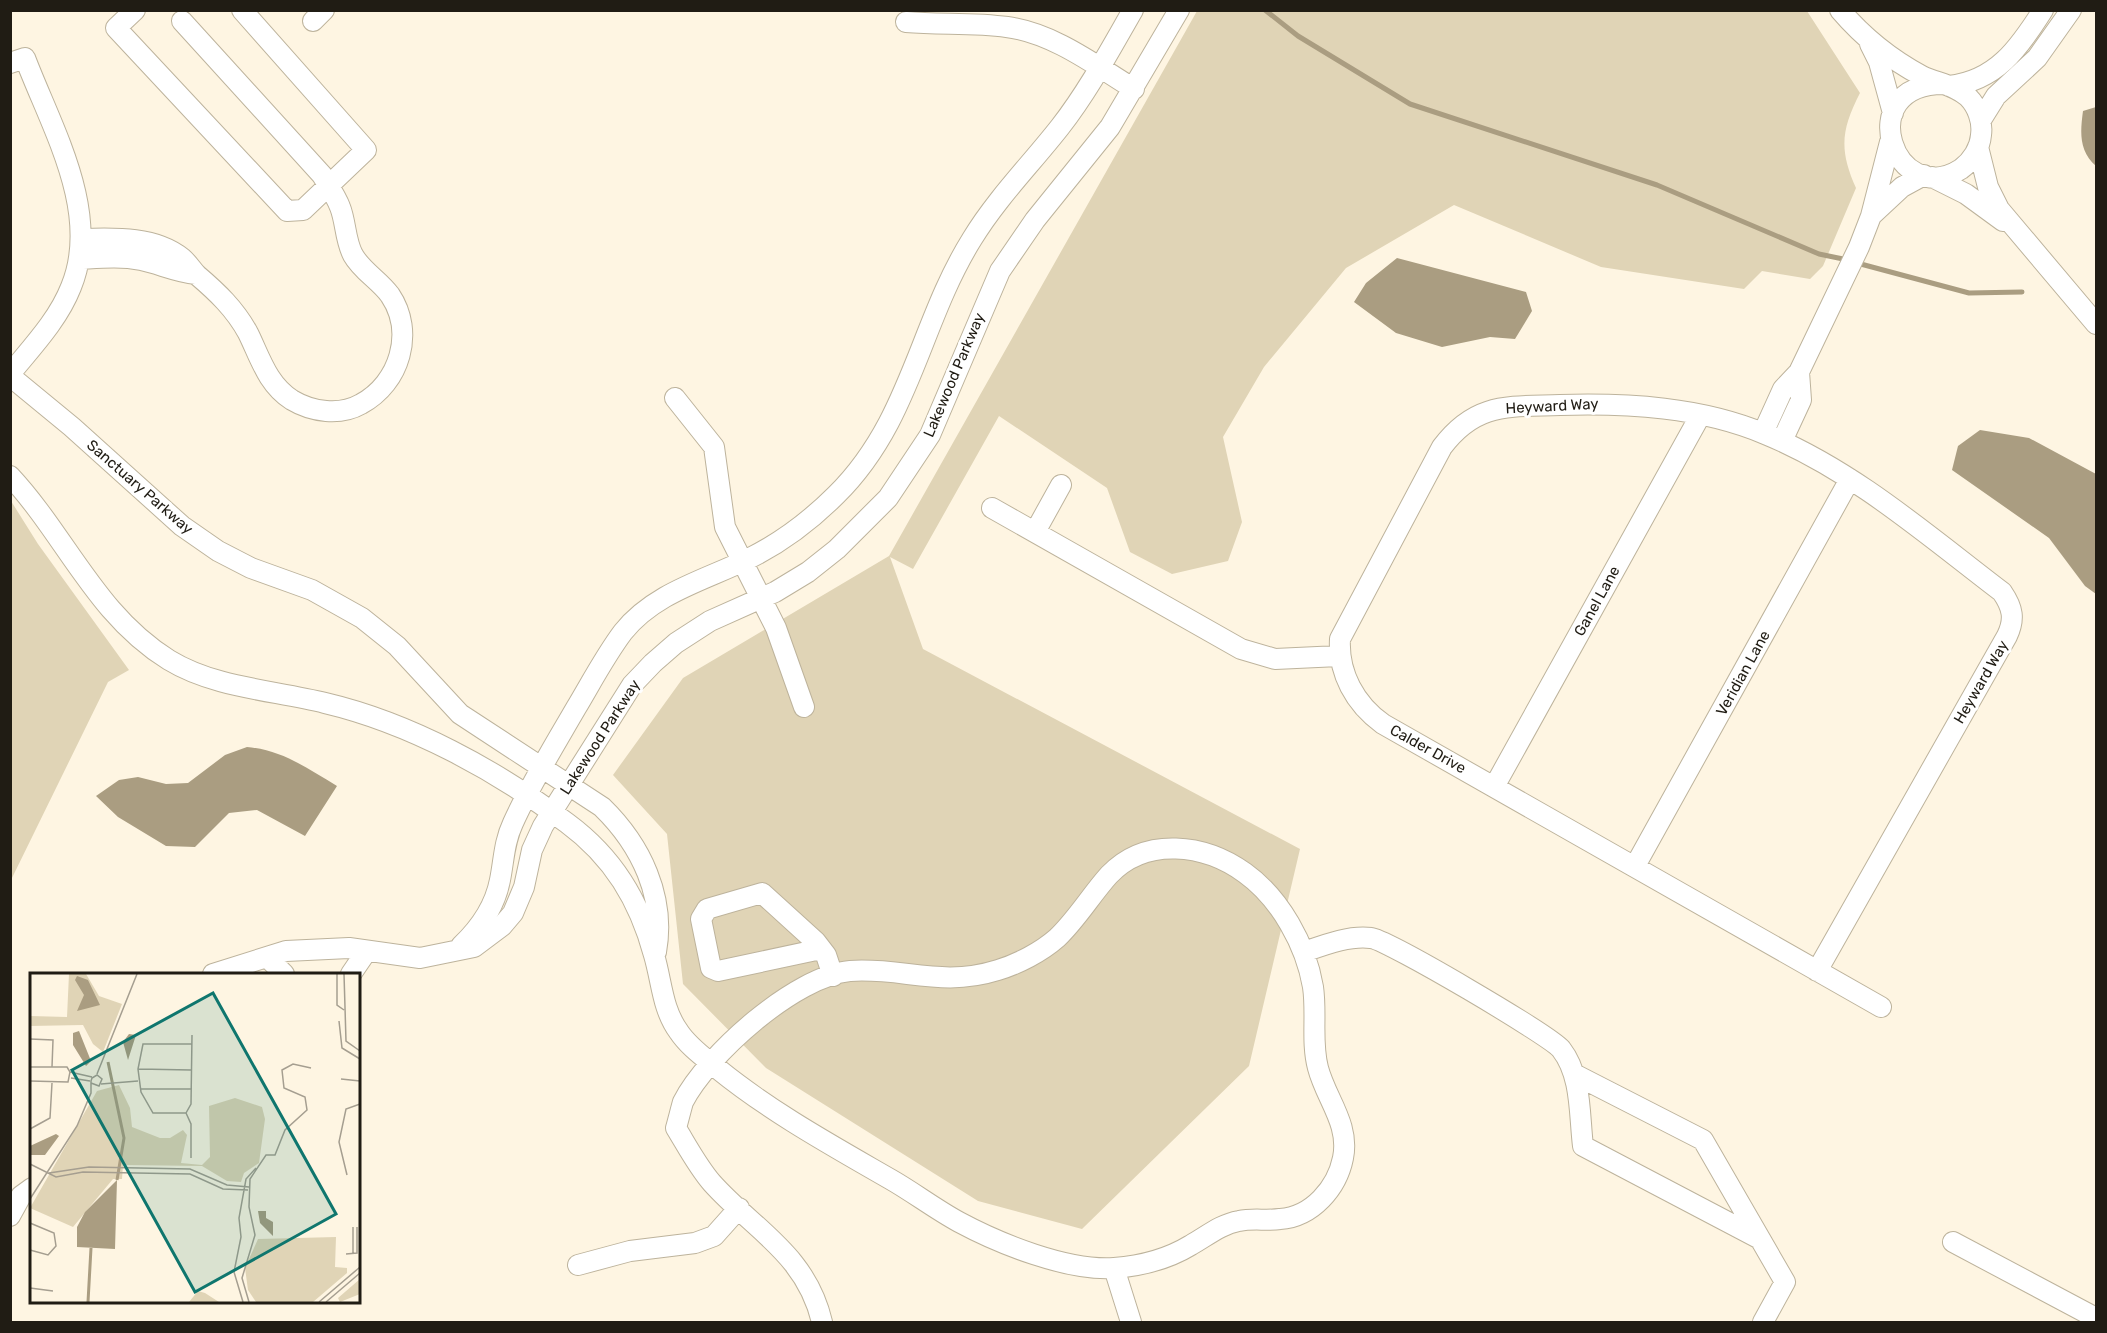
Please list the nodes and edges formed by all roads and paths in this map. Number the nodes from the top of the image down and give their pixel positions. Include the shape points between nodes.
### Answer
1 (135, 10) edge
2 (242, 10) edge
3 (1132, 10) edge
4 (1179, 10) edge
5 (1840, 10) edge
6 (2043, 10) edge
7 (2067, 12) edge
8 (182, 21) dead end
9 (906, 22) dead end
10 (1869, 42) junction
11 (10, 63) edge
12 (1100, 68) junction
13 (1946, 85) junction
14 (1134, 89) junction
15 (1893, 113) junction
16 (1981, 120) junction
17 (1890, 141) junction
18 (1978, 147) junction
19 (1928, 176) junction
20 (329, 186) junction
21 (1871, 216) junction
22 (2015, 230) junction
23 (81, 239) junction
24 (79, 259) junction
25 (196, 274) junction
26 (2097, 324) edge
27 (1799, 372) junction
28 (10, 375) edge
29 (675, 398) dead end
30 (1700, 416) junction
31 (1763, 433) junction
32 (1782, 441) junction
33 (10, 476) edge
34 (1850, 479) junction
35 (1061, 485) dead end
36 (992, 508) dead end
37 (1035, 532) junction
38 (741, 562) junction
39 (760, 598) junction
40 (1339, 656) junction
41 (804, 707) dead end
42 (542, 766) junction
43 (569, 784) junction
44 (1494, 787) junction
45 (527, 796) junction
46 (552, 812) junction
47 (1635, 866) junction
48 (821, 949) junction
49 (458, 950) junction
50 (366, 952) junction
51 (1304, 952) junction
52 (267, 957) junction
53 (655, 958) junction
54 (1818, 971) junction
55 (219, 973) edge
56 (282, 973) edge
57 (352, 973) edge
58 (832, 975) junction
59 (1881, 1007) dead end
60 (713, 1065) junction
61 (1576, 1075) junction
62 (30, 1189) edge
63 (739, 1208) junction
64 (10, 1216) edge
65 (1760, 1239) junction
66 (1953, 1242) dead end
67 (578, 1265) dead end
68 (1114, 1268) junction
69 (2097, 1318) edge
70 (822, 1323) edge
71 (1131, 1323) edge
72 (1763, 1323) edge

1 - 20 street via 116,28 287,211 303,210
2 - 20 street via 366,150
3 - 12 street
4 - 14 street, Lakewood Parkway
5 - 10 street
6 - 13 street via 2018,47 1993,72 1966,84
7 - 16 street via 2037,58 1996,96
8 - 20 street
9 - 12 street via 1009,27 1053,41
10 - 13 street via 1905,66
10 - 15 street via 1880,62
11 - 23 street via 25,58 68,171
12 - 14 street
12 - 38 street via 1062,125 971,239 900,404 866,460 812,517
13 - 15 street via 1913,90 1901,99
13 - 16 street via 1970,99
14 - 39 street, Lakewood Parkway via 1104,135 1035,220 1000,271 942,411 903,478 873,515 837,549 808,572
15 - 17 street
16 - 18 street
17 - 19 street via 1903,163
17 - 21 street
18 - 19 street via 1973,158 1955,172
18 - 22 street via 1988,187
19 - 21 street via 1902,187
19 - 22 street via 1966,194
20 - 25 street via 340,207 352,252 388,293 402,329 400,358 387,383 361,404 318,411 283,393 263,367 238,316
21 - 27 street
22 - 26 street
23 - 24 street
23 - 25 street via 128,239 154,245 182,258
24 - 25 street via 125,258
24 - 28 street via 58,313
27 - 31 street via 1783,389
27 - 32 street via 1801,400
28 - 42 street, Sanctuary Parkway via 182,526 218,551 312,590 362,618 397,646 460,714
29 - 38 street via 714,447 725,527
30 - 31 street, Heyward Way
30 - 40 street, Heyward Way via 1635,405 1586,404 1509,407 1477,414 1463,423 1442,447 1346,623
30 - 44 street, Ganel Lane
31 - 32 street, Heyward Way
32 - 34 street, Heyward Way
33 - 45 street via 109,609 129,630 173,663 218,681 324,702 379,719 442,748
34 - 47 street, Veridian Lane
34 - 54 street, Heyward Way via 2002,592 2013,614 2007,636
35 - 37 street
36 - 37 street
37 - 40 street via 1241,649 1275,659
38 - 39 street
38 - 42 street via 668,594 635,619 615,643
39 - 41 street via 776,628
39 - 43 street, Lakewood Parkway via 693,631 653,663 632,685
40 - 44 street, Calder Drive via 1346,679 1372,716
42 - 43 street, Sanctuary Parkway
42 - 45 street
43 - 46 street, Lakewood Parkway
43 - 53 street, Sanctuary Parkway via 620,825 641,858 658,916
44 - 47 street, Calder Drive
45 - 46 street
45 - 49 street via 507,836 496,896 480,925
46 - 49 street, Lakewood Parkway via 532,850 524,887 513,913 488,938 474,947
46 - 53 street via 614,865 637,906
47 - 54 street, Calder Drive
48 - 48 street via 762,893 707,909 701,918 711,968 718,971
48 - 58 street
49 - 50 street, Lakewood Parkway via 420,958
50 - 52 street, Lakewood Parkway via 349,948 286,951
50 - 57 street
51 - 58 street via 1265,889 1251,877 1203,851 1174,849 1144,852 1124,862 1059,936 1002,969 932,979 845,971
51 - 61 street via 1330,942 1371,938 1532,1028 1560,1048
51 - 68 street via 1314,996 1319,1073 1344,1136 1342,1164 1332,1187 1313,1206 1290,1218 1230,1223 1164,1258
52 - 55 street, Lakewood Parkway
52 - 56 street
53 - 60 street via 666,1009 674,1025 684,1040
54 - 59 street, Calder Drive
58 - 60 street via 804,986 767,1010
60 - 63 street via 683,1104 676,1128 711,1182
60 - 68 street via 751,1096 964,1225 1035,1253
61 - 65 street via 1703,1140
61 - 65 street via 1582,1146
62 - 64 street via 21,1196
63 - 67 street via 714,1236 695,1243 630,1251
63 - 70 street via 789,1255 819,1307
65 - 72 street via 1785,1282
66 - 69 street
68 - 71 street

